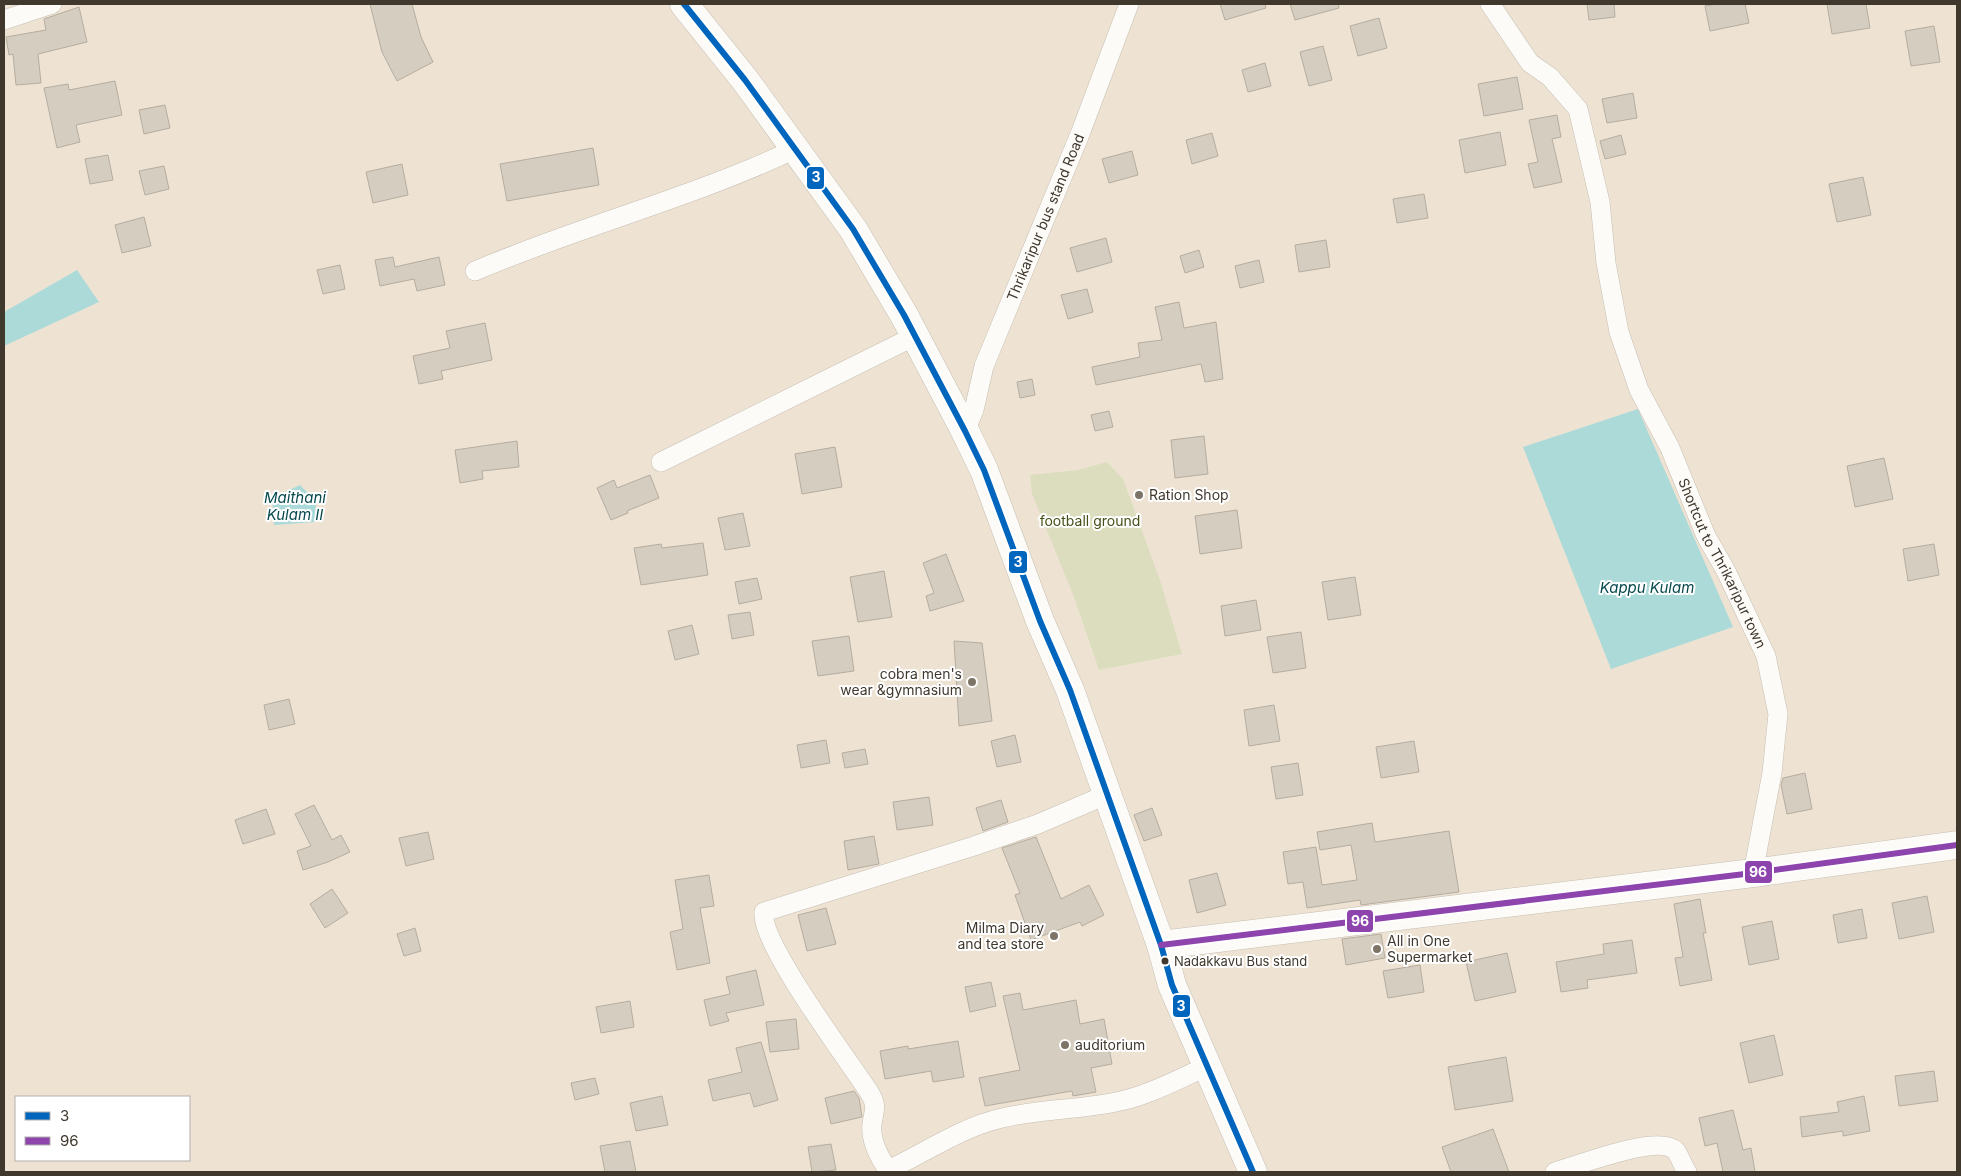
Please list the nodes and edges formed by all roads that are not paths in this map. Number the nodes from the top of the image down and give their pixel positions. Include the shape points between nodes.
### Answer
1 (52, 4) edge
2 (684, 4) edge
3 (1129, 4) edge
4 (1490, 4) edge
5 (4, 20) edge
6 (795, 149) junction
7 (475, 271) dead end
8 (915, 336) junction
9 (965, 431) junction
10 (661, 462) dead end
11 (1108, 794) junction
12 (1957, 845) edge
13 (1753, 873) junction
14 (1161, 945) junction
15 (1208, 1066) junction
16 (1253, 1172) edge
17 (1555, 1172) edge
18 (1686, 1172) edge

1 - 5 street
2 - 6 main road
3 - 9 street, Thrikaripur bus stand Road via 1080,134 984,366 974,410
4 - 13 street, Shortcut to Thrikaripur town via 1530,62 1550,77 1578,109 1600,202 1606,263 1619,332 1639,390 1670,448 1706,536 1766,656 1778,714 1772,773
6 - 7 street via 748,171
6 - 8 main road via 853,230
8 - 9 main road
8 - 10 street
9 - 11 main road via 984,470
11 - 14 main road
11 - 15 street via 1038,824 974,846 764,912 763,919 771,940 814,1013 870,1094 876,1111 872,1124 874,1142 888,1170 956,1133 1002,1118 1115,1103 1140,1096
12 - 13 main road
13 - 14 main road
14 - 15 main road via 1172,985
15 - 16 main road
17 - 18 street via 1639,1147 1663,1145 1675,1150

